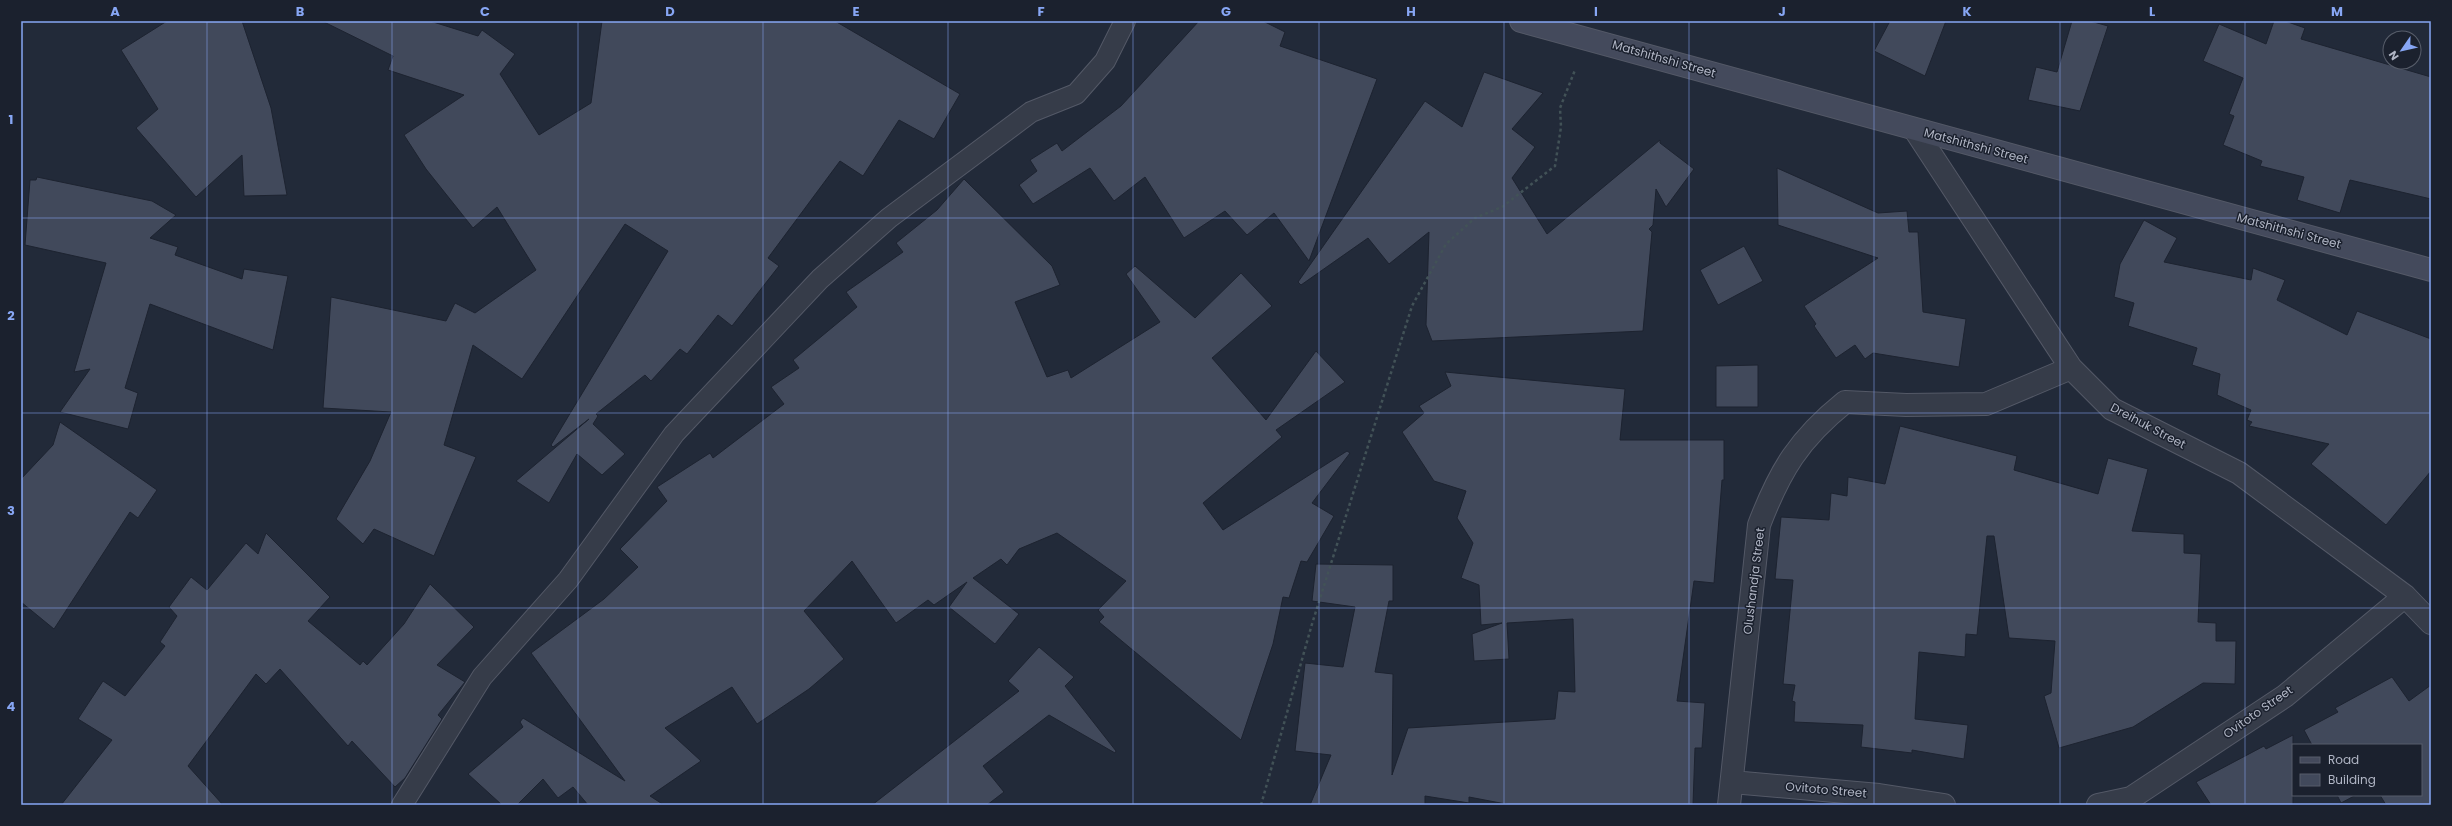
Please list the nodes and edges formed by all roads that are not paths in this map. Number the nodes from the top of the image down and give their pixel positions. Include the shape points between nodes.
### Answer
1 (1125, 21) edge
2 (1521, 21) edge
3 (1915, 130) junction
4 (2431, 270) edge
5 (2071, 368) junction
6 (2405, 596) junction
7 (2431, 623) edge
8 (1732, 782) junction
9 (402, 805) edge
10 (1729, 805) edge
11 (1944, 805) edge
12 (2098, 805) edge

1 - 9 lane via 1105,61 1076,94 1031,112 889,218 820,278 674,434 568,580 482,678
2 - 3 main road, Matshithshi Street
3 - 4 main road, Matshithshi Street
3 - 5 street, Dreihuk Street
5 - 6 street, Dreihuk Street via 2112,410 2239,473
5 - 8 street, Olushandja Street via 1986,404 1845,402 1821,421 1799,447 1774,485 1759,525
6 - 7 street, Dreihuk Street
6 - 12 street, Ovitoto Street via 2285,696 2132,798
8 - 10 street, Olushandja Street
8 - 11 street, Ovitoto Street via 1879,795

